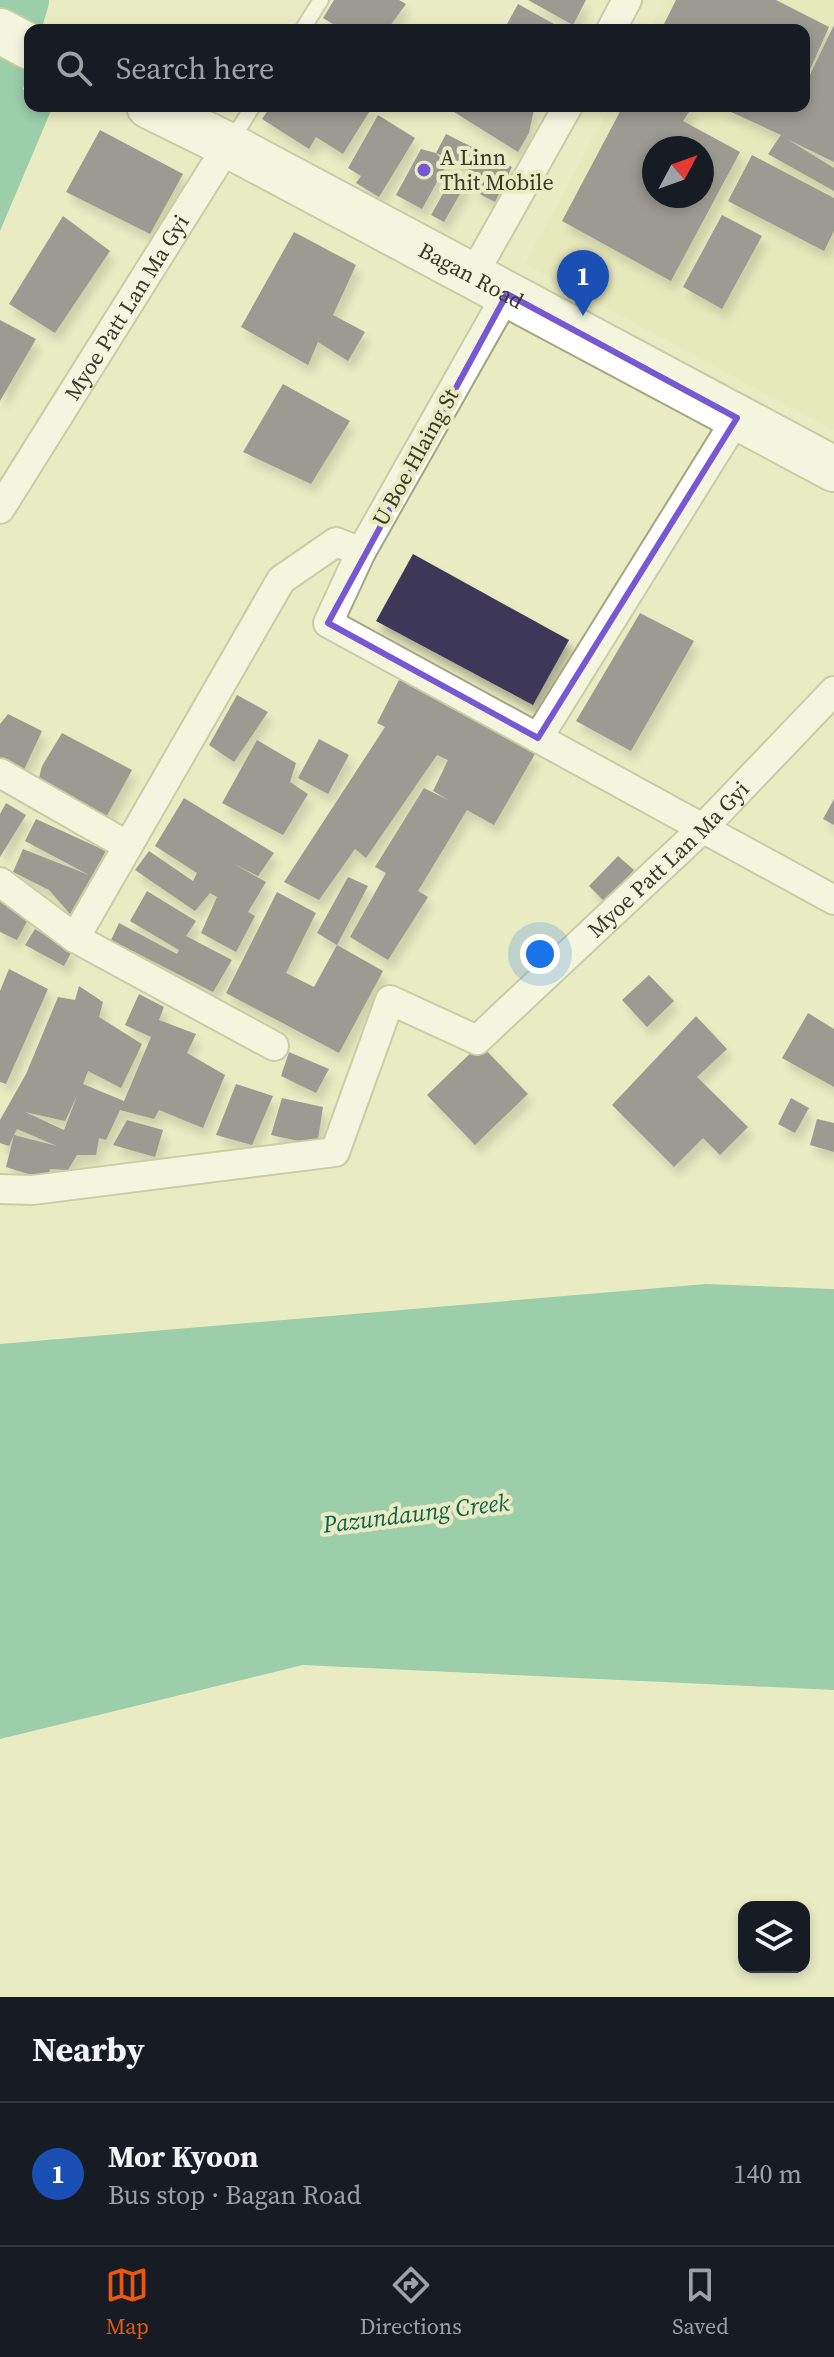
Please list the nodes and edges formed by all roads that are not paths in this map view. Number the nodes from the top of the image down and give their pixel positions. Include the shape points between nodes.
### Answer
1 (321, 0) edge
2 (627, 0) edge
3 (306, 24) edge
4 (614, 24) edge
5 (0, 31) edge
6 (24, 44) edge
7 (161, 112) edge
8 (249, 112) edge
9 (565, 112) edge
10 (228, 145) junction
11 (490, 285) junction
12 (737, 418) junction
13 (834, 469) edge
14 (0, 509) edge
15 (361, 552) junction
16 (834, 691) edge
17 (538, 738) junction
18 (0, 773) edge
19 (702, 829) junction
20 (128, 846) junction
21 (0, 882) edge
22 (834, 900) edge
23 (75, 938) junction
24 (274, 1046) dead end
25 (0, 1189) edge

1 - 3 lane
2 - 4 street
5 - 6 main road
7 - 10 main road, Bagan Road
8 - 10 lane, Myoe Patt Lan Ma Gyi
9 - 11 street, U Boe Hlaing St
10 - 11 main road, Bagan Road
10 - 14 street, Myoe Patt Lan Ma Gyi
11 - 12 main road, Bagan Road
11 - 15 street, U Boe Hlaing St
12 - 13 main road, Bagan Road
12 - 17 street
15 - 17 street, U Boe Hlaing St via 328,623
15 - 20 street via 336,542 281,580
16 - 19 street, Myoe Patt Lan Ma Gyi
17 - 19 street
18 - 20 street
19 - 22 street
19 - 25 street, Myoe Patt Lan Ma Gyi via 477,1040 390,1000 335,1152 33,1190
20 - 23 street
21 - 23 street
23 - 24 street

